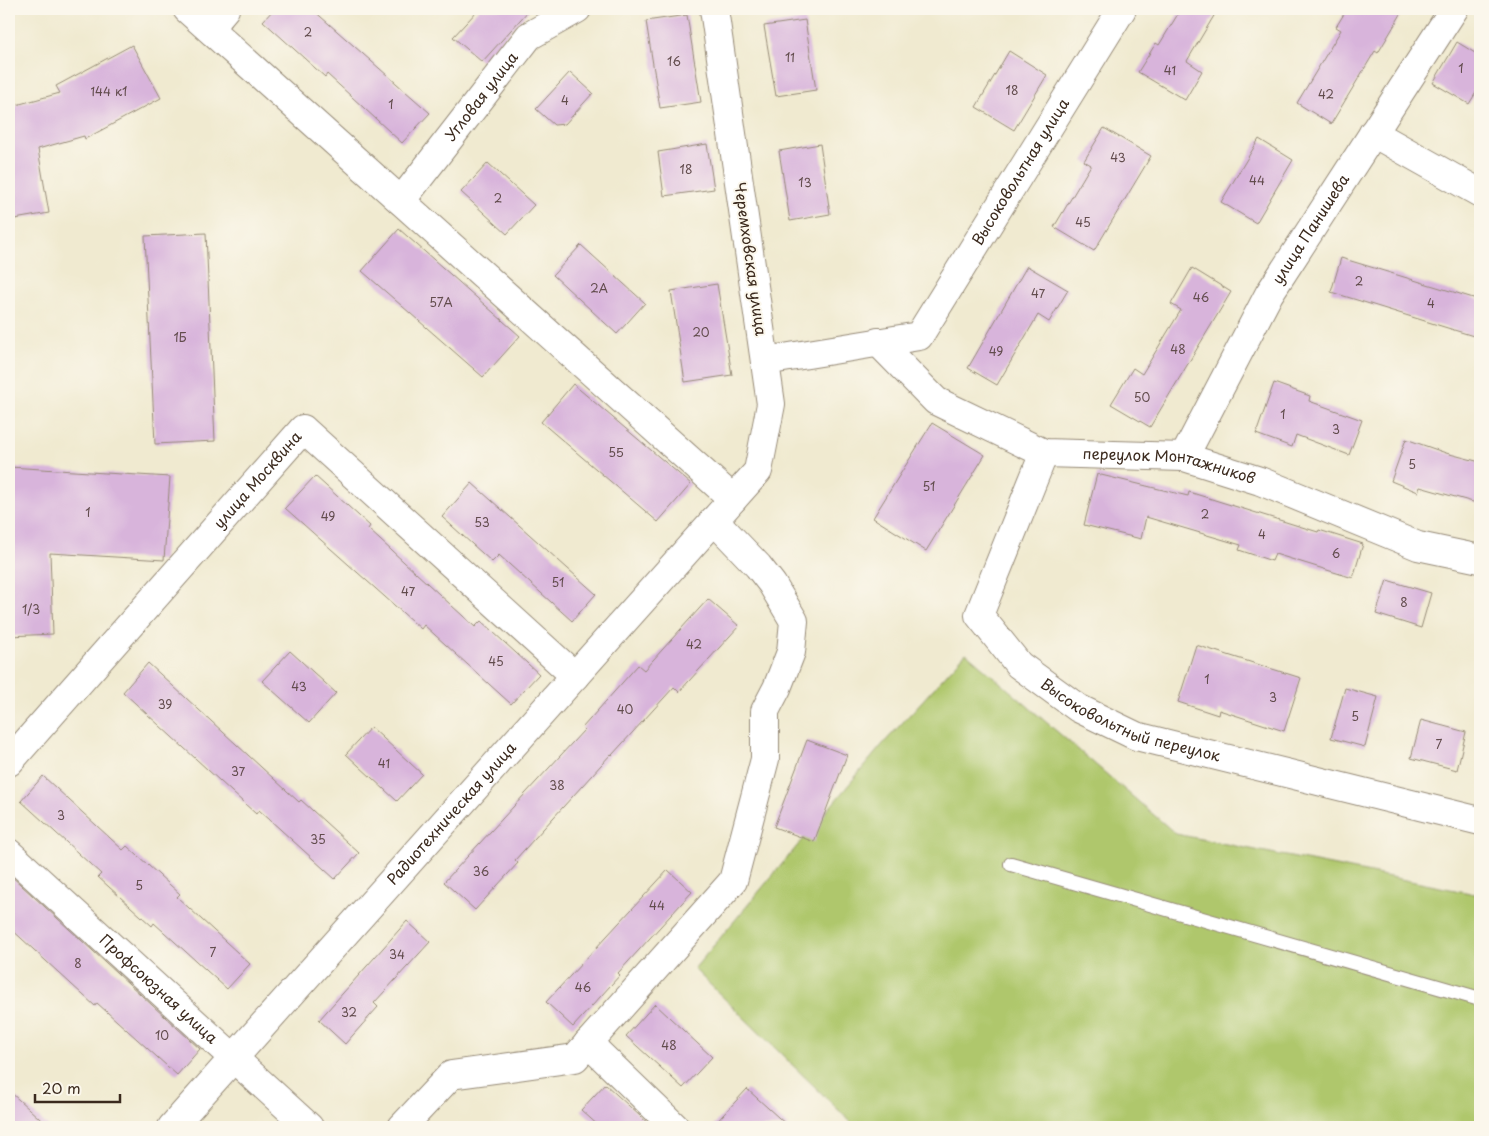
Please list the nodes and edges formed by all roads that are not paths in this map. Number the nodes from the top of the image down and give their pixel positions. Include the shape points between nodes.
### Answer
1 (187, 9) edge
2 (577, 9) edge
3 (714, 9) edge
4 (1122, 9) edge
5 (1454, 9) edge
6 (217, 18) edge
7 (1374, 132) junction
8 (1480, 194) edge
9 (402, 201) junction
10 (878, 342) junction
11 (765, 361) junction
12 (1044, 453) junction
13 (1184, 457) junction
14 (733, 499) junction
15 (714, 520) junction
16 (1480, 559) edge
17 (575, 676) junction
18 (9, 762) edge
19 (1480, 821) edge
20 (9, 853) edge
21 (1012, 864) dead end
22 (1480, 999) edge
23 (588, 1043) junction
24 (233, 1058) junction
25 (172, 1127) edge
26 (309, 1127) edge
27 (402, 1127) edge
28 (675, 1127) edge

1 - 6 street
2 - 9 street, Угловая улица via 529,36
3 - 11 street, Черемховская улица
4 - 10 street, Высоковольтная улица via 919,336
5 - 7 street, улица Панишева
6 - 9 street
7 - 8 street
7 - 13 street, улица Панишева via 1269,294
9 - 14 street
10 - 11 street
10 - 12 street, переулок Монтажников via 936,401
11 - 14 street, Черемховская улица via 771,404 758,471
12 - 13 street, переулок Монтажников
12 - 19 street, Высоковольтный переулок via 979,615 1019,665 1078,708 1136,736
13 - 16 street, переулок Монтажников via 1260,481 1418,546
14 - 15 street, Радиотехническая улица
15 - 17 street, Радиотехническая улица
15 - 23 street via 758,566 794,621 791,652 765,711 765,758 733,881
17 - 18 street, улица Москвина via 303,429
17 - 24 street, Радиотехническая улица
20 - 24 street, Профсоюзная улица
21 - 22 lane
23 - 27 street via 575,1058 451,1075
23 - 28 street
24 - 25 street, Радиотехническая улица
24 - 26 street, Профсоюзная улица

